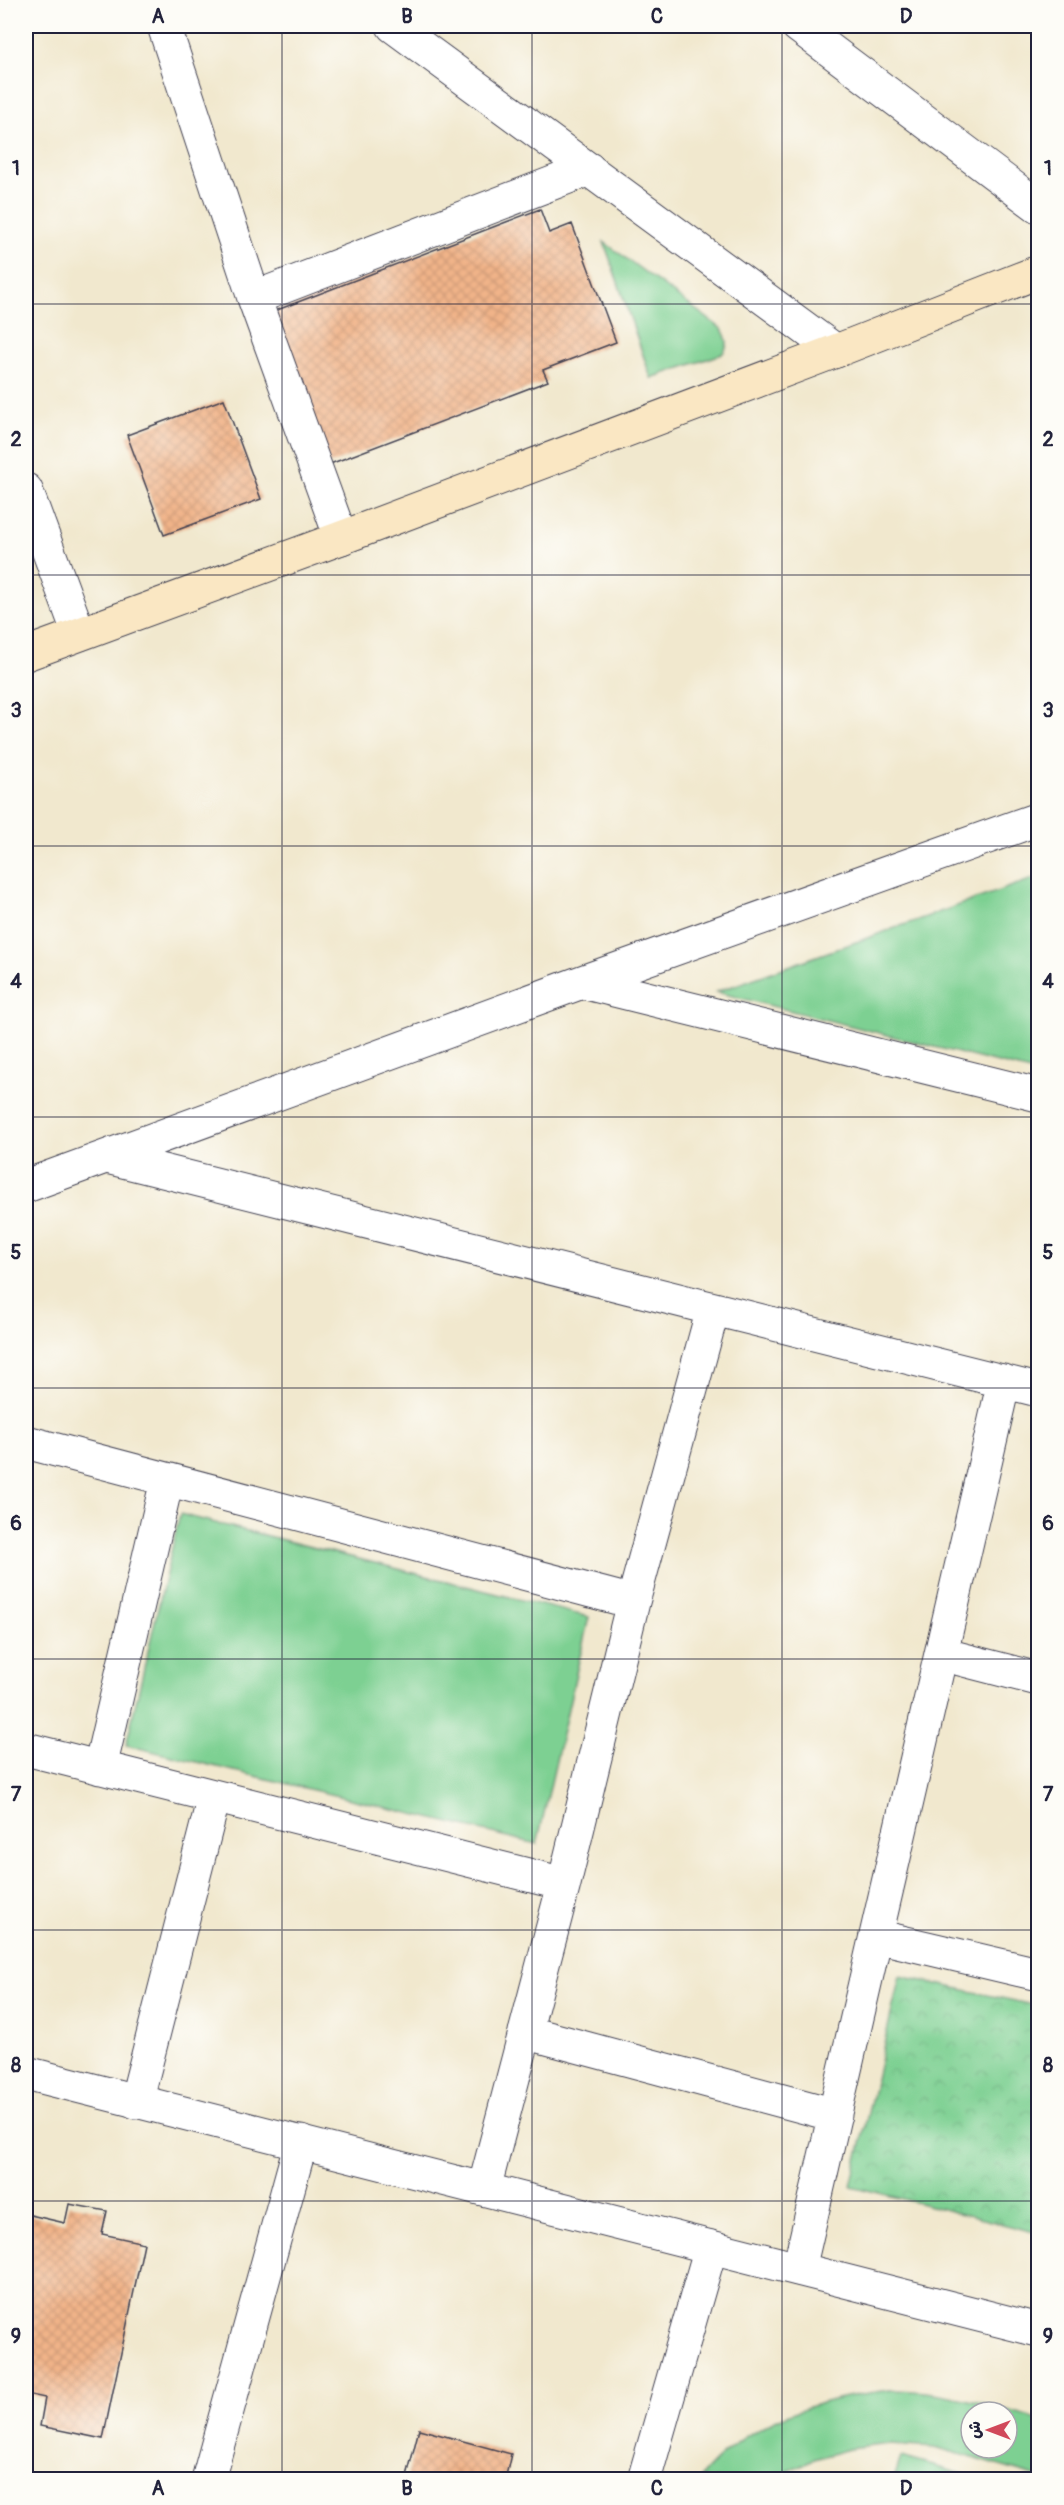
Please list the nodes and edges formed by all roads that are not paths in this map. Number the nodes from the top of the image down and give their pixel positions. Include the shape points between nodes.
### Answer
1 (164, 26) edge
2 (798, 26) edge
3 (401, 28) edge
4 (589, 169) junction
5 (1038, 207) edge
6 (1038, 272) edge
7 (254, 298) junction
8 (836, 351) junction
9 (26, 490) edge
10 (341, 538) junction
11 (79, 634) junction
12 (26, 654) edge
13 (1038, 819) edge
14 (582, 982) junction
15 (1038, 1095) edge
16 (107, 1157) junction
17 (26, 1186) edge
18 (713, 1309) junction
19 (1004, 1381) junction
20 (1038, 1390) edge
21 (26, 1442) edge
22 (167, 1480) junction
23 (633, 1602) junction
24 (941, 1654) junction
25 (1038, 1679) edge
26 (26, 1749) edge
27 (100, 1768) junction
28 (214, 1797) junction
29 (564, 1884) junction
30 (876, 1936) junction
31 (1038, 1974) edge
32 (525, 2032) junction
33 (26, 2073) edge
34 (136, 2102) junction
35 (835, 2115) junction
36 (301, 2142) junction
37 (484, 2189) junction
38 (711, 2247) junction
39 (799, 2269) junction
40 (1038, 2330) edge
41 (208, 2480) edge
42 (644, 2480) edge

1 - 7 street
2 - 5 street
3 - 4 street
4 - 7 street
4 - 8 street
6 - 8 main road
7 - 10 street
8 - 10 main road
9 - 11 street
10 - 11 main road
11 - 12 main road
13 - 14 street
14 - 15 street
14 - 16 street
16 - 17 street
16 - 18 street
18 - 19 street
18 - 23 street
19 - 20 street
19 - 24 street
21 - 22 street
22 - 23 street
22 - 27 street
23 - 29 street
24 - 25 street
24 - 30 street
26 - 27 street
27 - 28 street
28 - 29 street
28 - 34 street
29 - 32 street
30 - 31 street
30 - 35 street
32 - 35 street
32 - 37 street
33 - 34 street
34 - 36 street
35 - 39 street
36 - 37 street
36 - 41 street
37 - 38 street
38 - 39 street
38 - 42 street
39 - 40 street

